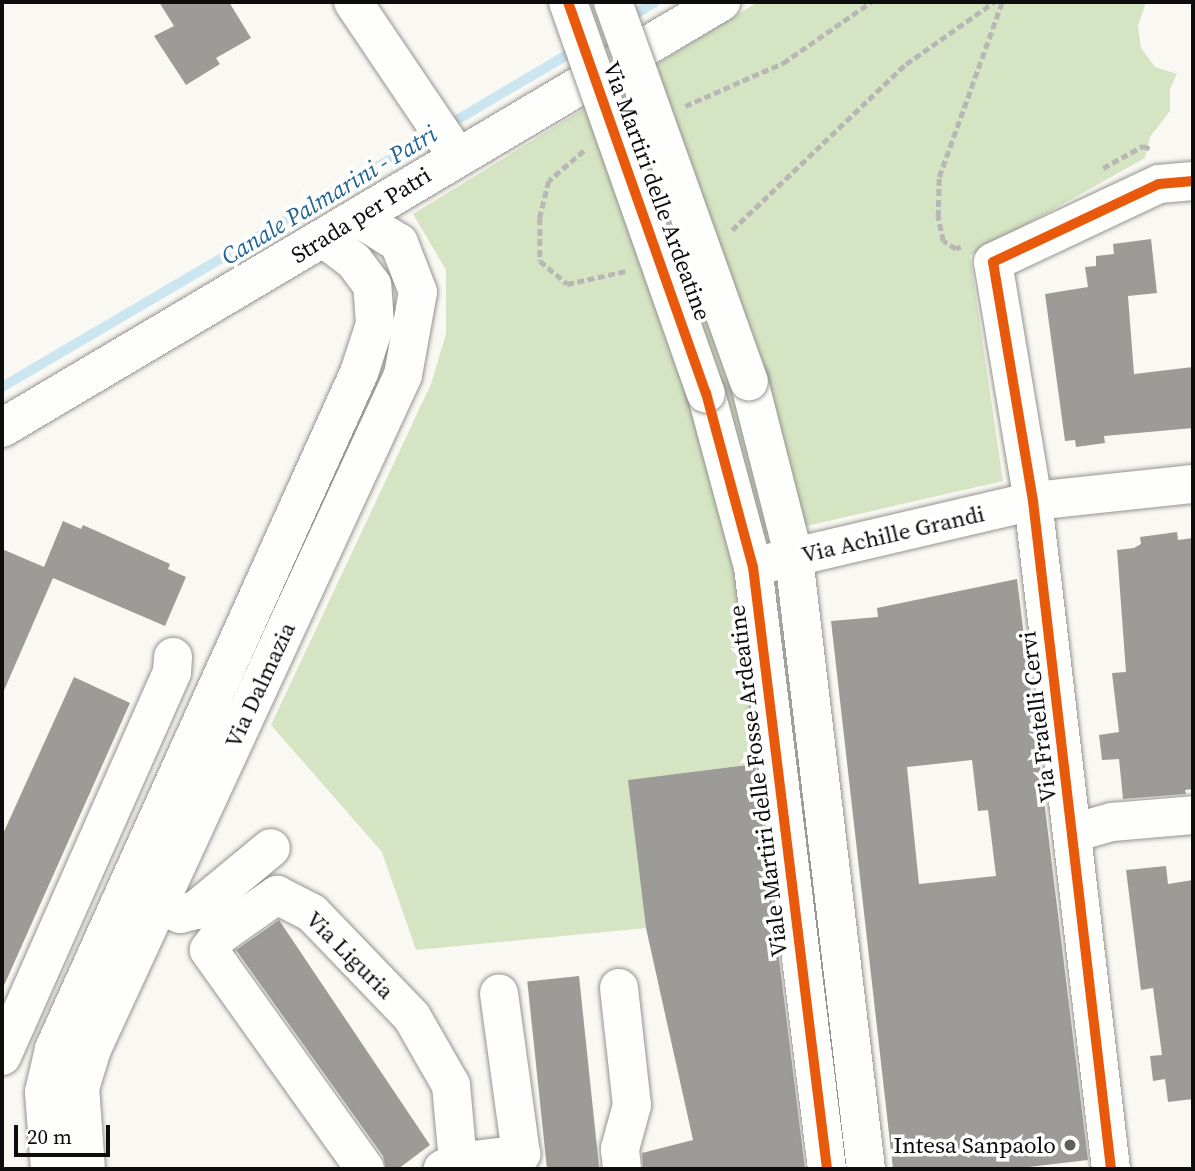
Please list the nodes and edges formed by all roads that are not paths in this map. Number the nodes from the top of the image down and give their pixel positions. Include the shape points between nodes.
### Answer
1 (353, 2) edge
2 (568, 2) edge
3 (613, 2) edge
4 (721, 2) edge
5 (457, 156) junction
6 (1193, 181) edge
7 (360, 219) junction
8 (326, 239) junction
9 (706, 393) joint
10 (2, 428) edge
11 (1193, 484) edge
12 (1033, 502) junction
13 (794, 558) junction
14 (753, 567) junction
15 (173, 657) dead end
16 (1193, 815) edge
17 (1073, 833) junction
18 (271, 848) dead end
19 (158, 905) junction
20 (619, 988) dead end
21 (499, 993) dead end
22 (2, 1056) edge
23 (451, 1166) edge
24 (50, 1169) edge
25 (86, 1169) edge
26 (365, 1169) edge
27 (622, 1169) edge
28 (827, 1169) edge
29 (866, 1169) edge
30 (1111, 1169) edge

1 - 5 street
2 - 9 street, Via Martiri delle Ardeatine, bridge
3 - 13 street, Via Martiri delle Ardeatine, bridge via 749,381
4 - 5 street, Strada per Patri
5 - 7 street, Strada per Patri via 395,191
6 - 12 street, Via Fratelli Cervi via 1160,184 980,252
7 - 8 street, Strada per Patri
7 - 19 street, Via Dalmazia via 399,243 418,292 403,375
8 - 10 street, Strada per Patri
8 - 24 street, Via Dalmazia via 354,261 372,285 375,324 359,373 54,1049 44,1092
9 - 14 street, Viale Martiri delle Fosse Ardeatine
11 - 12 street, Via Achille Grandi
12 - 13 street, Via Achille Grandi
12 - 17 street, Via Fratelli Cervi
13 - 14 street, Via Achille Grandi
13 - 29 street
14 - 28 street, Viale Martiri delle Fosse Ardeatine
15 - 22 street via 172,672
16 - 17 street via 1112,822
17 - 30 street, Via Fratelli Cervi
18 - 19 street via 196,910 180,914
19 - 25 street, Via Dalmazia via 92,1048 80,1088
20 - 27 street via 632,1105 620,1149
21 - 23 street, Via Liguria via 521,1154
23 - 26 street, Via Liguria via 451,1085 412,1017 312,913 277,895 220,935 209,950

